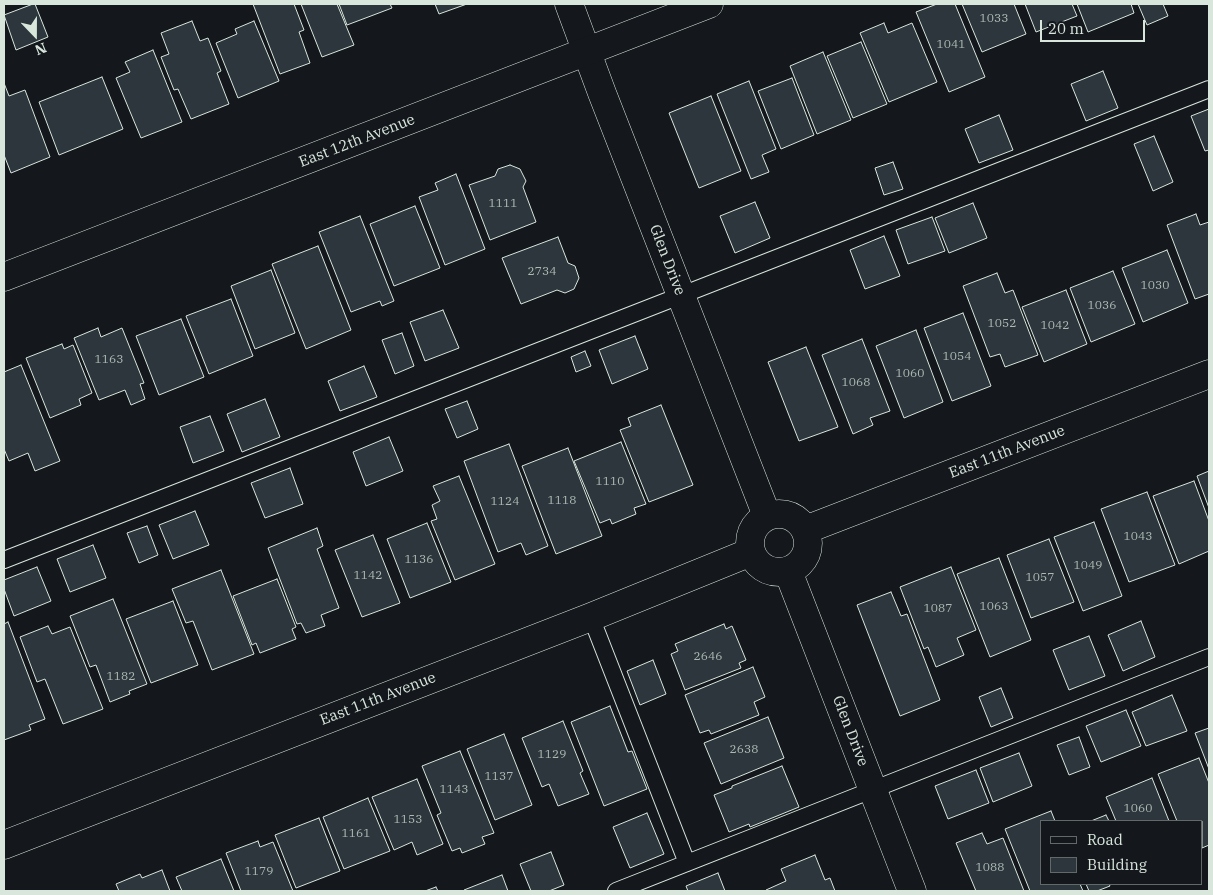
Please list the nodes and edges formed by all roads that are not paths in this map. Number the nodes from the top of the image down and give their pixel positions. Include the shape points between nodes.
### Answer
1 (569, 4) edge
2 (709, 4) edge
3 (586, 52) junction
4 (1209, 89) edge
5 (4, 276) edge
6 (681, 295) junction
7 (1209, 374) edge
8 (768, 516) junction
9 (805, 530) junction
10 (751, 552) junction
11 (4, 560) edge
12 (788, 571) junction
13 (591, 617) junction
14 (1209, 657) edge
15 (872, 789) junction
16 (4, 844) edge
17 (687, 863) junction
18 (616, 891) edge
19 (912, 891) edge

1 - 3 street, Glen Drive
2 - 3 street, East 12th Avenue
3 - 5 street, East 12th Avenue
3 - 6 street, Glen Drive
4 - 6 lane
6 - 8 street, Glen Drive
6 - 11 lane
7 - 9 street, East 11th Avenue
8 - 9 street via 776,514 793,518
8 - 10 street via 754,527 749,543
9 - 12 street via 808,540 804,558
10 - 12 street via 762,567 779,573
10 - 13 street, East 11th Avenue
12 - 15 street, Glen Drive
13 - 16 street, East 11th Avenue
13 - 17 lane
14 - 15 lane
15 - 17 lane
15 - 19 street, Glen Drive
17 - 18 lane

